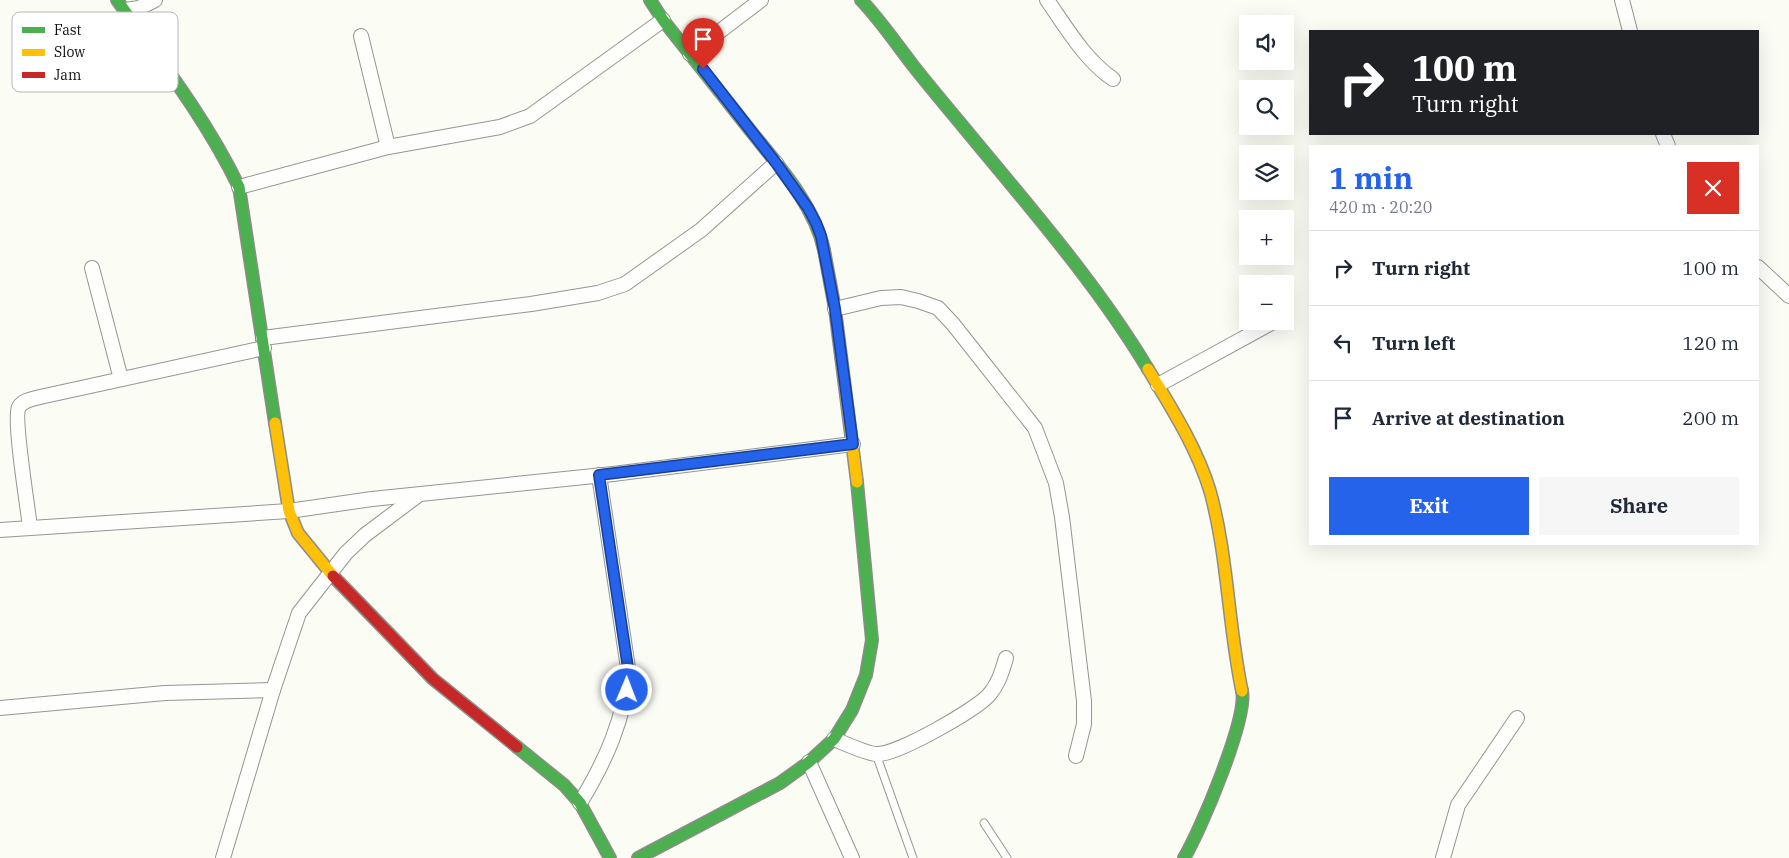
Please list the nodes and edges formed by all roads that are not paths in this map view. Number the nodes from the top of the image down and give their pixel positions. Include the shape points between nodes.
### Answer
1 (154, 0) edge
2 (650, 0) edge
3 (760, 0) edge
4 (861, 0) edge
5 (1047, 0) edge
6 (1622, 0) edge
7 (121, 5) edge
8 (662, 20) junction
9 (1630, 30) edge
10 (361, 36) dead end
11 (690, 54) junction
12 (1112, 79) dead end
13 (178, 85) edge
14 (388, 147) junction
15 (776, 163) junction
16 (239, 187) junction
17 (92, 268) dead end
18 (1759, 268) edge
19 (1789, 296) edge
20 (835, 309) junction
21 (1259, 330) edge
22 (264, 343) junction
23 (121, 380) junction
24 (1158, 385) junction
25 (853, 444) junction
26 (599, 475) junction
27 (418, 495) junction
28 (289, 511) junction
29 (30, 527) junction
30 (0, 530) edge
31 (330, 573) junction
32 (1006, 658) dead end
33 (273, 690) junction
34 (0, 708) edge
35 (1517, 718) dead end
36 (834, 739) junction
37 (876, 754) junction
38 (1076, 756) dead end
39 (809, 762) junction
40 (580, 803) junction
41 (984, 823) dead end
42 (223, 858) edge
43 (610, 858) edge
44 (638, 858) edge
45 (852, 858) edge
46 (913, 858) edge
47 (1007, 858) edge
48 (1184, 858) edge
49 (1442, 858) edge

1 - 7 street via 139,8
2 - 8 street
3 - 11 street
4 - 24 street via 1088,281
5 - 12 street via 1090,59
6 - 9 street
8 - 11 street
8 - 14 street via 530,116 500,127
10 - 14 street
11 - 15 street
13 - 16 street via 222,152
14 - 16 street
15 - 20 street via 816,223
15 - 22 street via 701,230 625,284 598,293 531,304
16 - 22 street
17 - 23 street
18 - 19 street
20 - 25 street
20 - 38 street via 881,298 901,297 938,308 1035,428 1056,483 1066,548 1084,701 1084,724
21 - 24 street
22 - 23 street
22 - 28 street
23 - 29 street via 40,397 20,405 18,431
24 - 48 street via 1178,419 1209,489 1222,551 1243,695 1241,716 1223,769
25 - 26 street
25 - 36 street via 872,640 866,675 852,710
26 - 27 street
26 - 40 street via 628,668 627,690 612,740 595,779
27 - 28 street
27 - 31 street via 365,535
28 - 29 street
28 - 31 street via 298,532
29 - 30 street
31 - 33 street via 299,613
31 - 40 street via 433,679 564,785
32 - 37 street via 997,684 972,709 898,748
33 - 34 street via 165,693
33 - 42 street
35 - 49 street via 1458,805
36 - 37 street
36 - 39 street
37 - 46 lane
39 - 44 street via 780,783
39 - 45 street
40 - 43 street
41 - 47 lane

